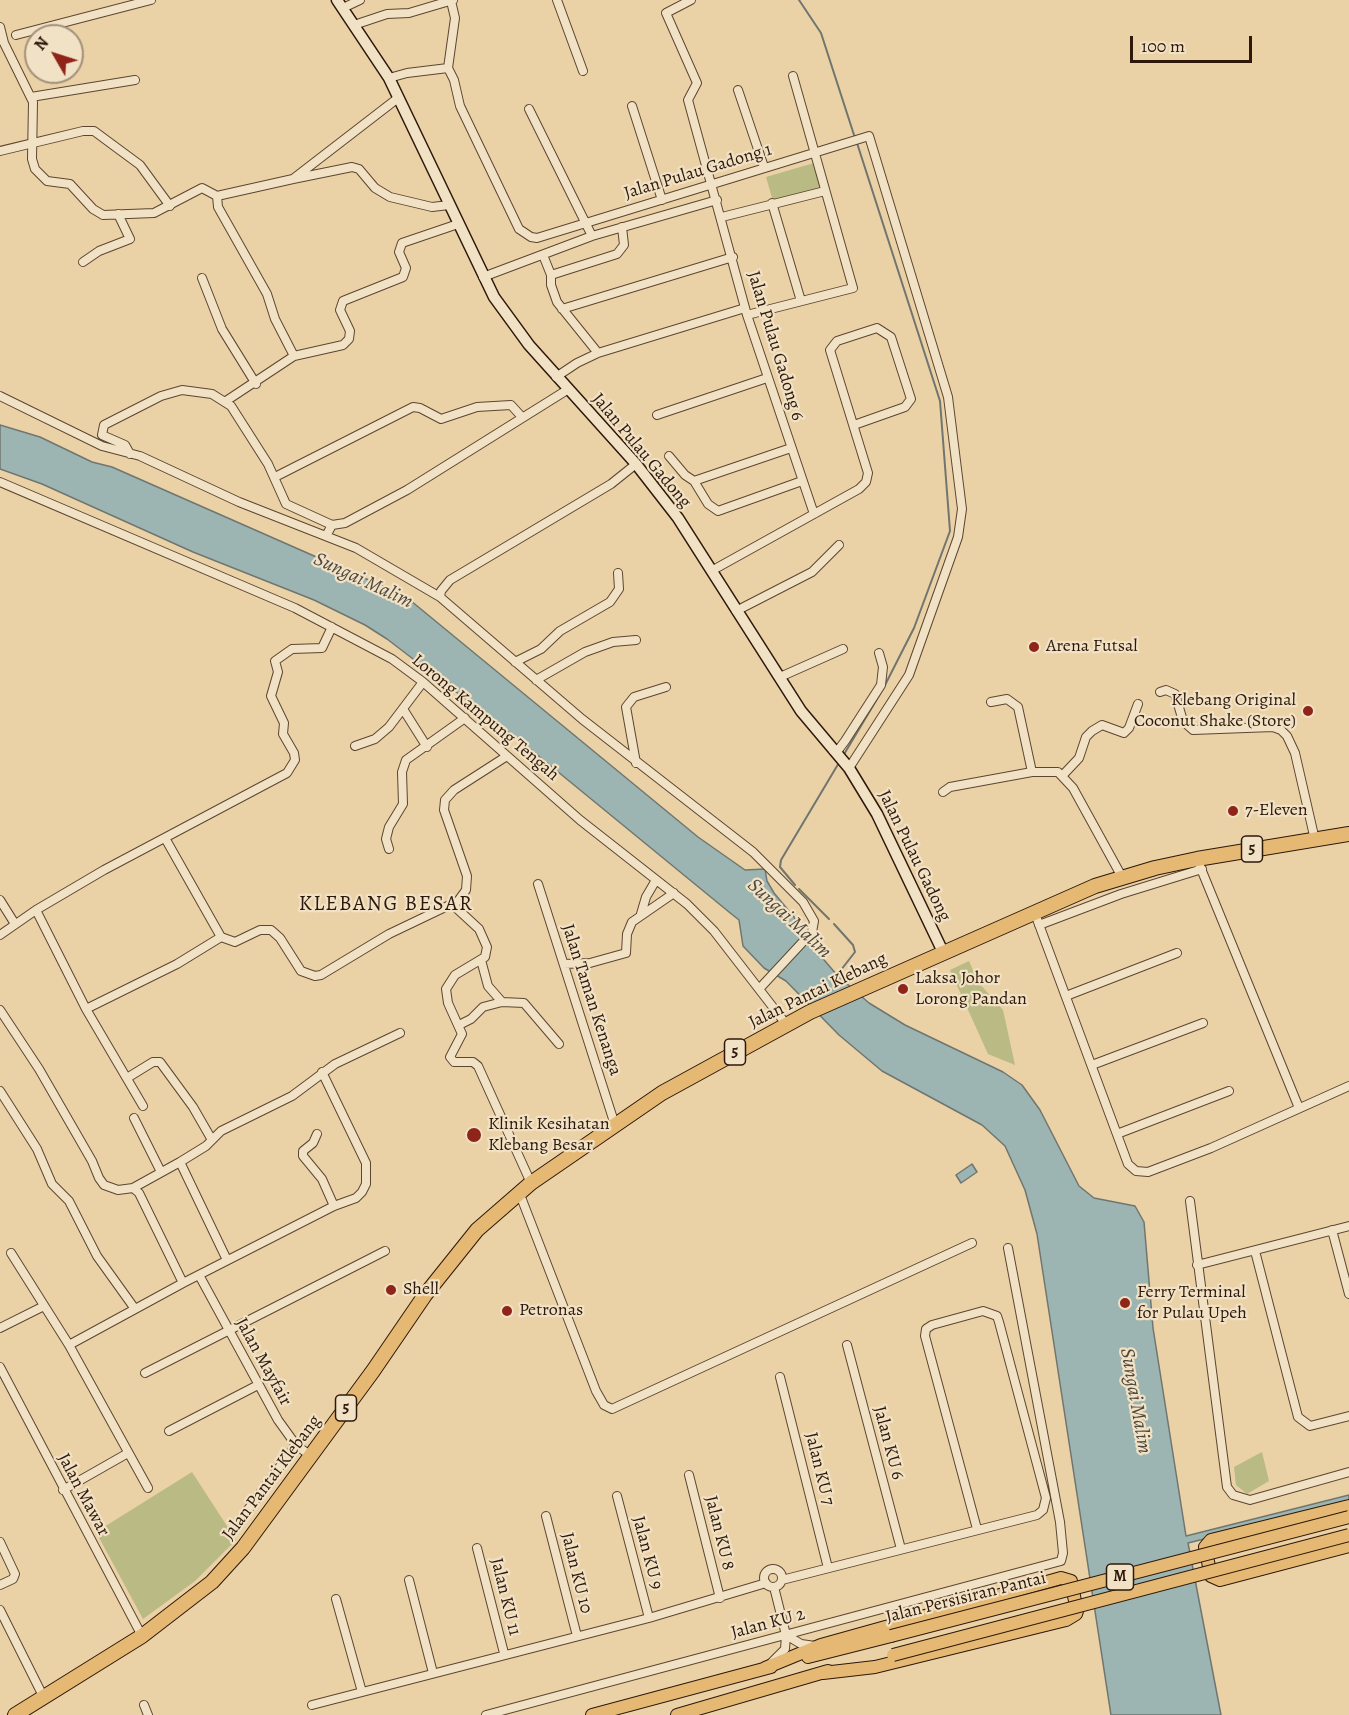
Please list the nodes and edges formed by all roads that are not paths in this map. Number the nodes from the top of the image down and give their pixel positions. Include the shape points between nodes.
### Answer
1 (151, 0) edge
2 (360, 0) edge
3 (452, 0) edge
4 (557, 0) edge
5 (691, 0) edge
6 (340, 4) edge
7 (354, 25) junction
8 (0, 27) edge
9 (16, 35) dead end
10 (448, 69) junction
11 (583, 71) dead end
12 (793, 76) dead end
13 (389, 78) junction
14 (135, 80) dead end
15 (738, 90) dead end
16 (31, 97) junction
17 (399, 98) junction
18 (632, 106) dead end
19 (529, 109) dead end
20 (32, 144) junction
21 (0, 151) edge
22 (816, 152) junction
23 (764, 167) junction
24 (292, 179) junction
25 (713, 184) junction
26 (825, 190) junction
27 (217, 196) junction
28 (662, 200) junction
29 (717, 200) junction
30 (772, 203) junction
31 (449, 205) junction
32 (170, 206) junction
33 (118, 214) junction
34 (722, 217) junction
35 (586, 222) junction
36 (458, 224) junction
37 (622, 227) junction
38 (592, 236) junction
39 (543, 255) junction
40 (733, 257) junction
41 (83, 262) dead end
42 (551, 275) junction
43 (483, 277) junction
44 (202, 278) dead end
45 (801, 300) junction
46 (562, 309) junction
47 (746, 311) junction
48 (598, 353) junction
49 (294, 356) junction
50 (556, 377) junction
51 (767, 378) junction
52 (255, 384) junction
53 (567, 390) junction
54 (0, 396) edge
55 (226, 401) junction
56 (657, 415) dead end
57 (521, 416) junction
58 (854, 425) junction
59 (791, 447) junction
60 (130, 454) junction
61 (669, 456) dead end
62 (636, 464) junction
63 (275, 477) junction
64 (694, 481) junction
65 (802, 481) junction
66 (0, 482) edge
67 (814, 514) junction
68 (332, 525) junction
69 (326, 536) junction
70 (839, 545) dead end
71 (712, 570) junction
72 (618, 573) dead end
73 (440, 597) junction
74 (736, 611) junction
75 (332, 627) junction
76 (636, 640) dead end
77 (843, 649) dead end
78 (879, 653) dead end
79 (515, 662) junction
80 (780, 676) junction
81 (536, 680) junction
82 (423, 682) junction
83 (666, 687) dead end
84 (1160, 692) dead end
85 (991, 702) dead end
86 (1138, 704) dead end
87 (403, 709) junction
88 (465, 718) junction
89 (355, 746) dead end
90 (427, 747) junction
91 (835, 753) junction
92 (507, 756) junction
93 (636, 763) junction
94 (848, 766) junction
95 (1032, 772) junction
96 (1063, 775) junction
97 (943, 792) dead end
98 (1349, 834) edge
99 (165, 838) junction
100 (1315, 840) junction
101 (389, 849) dead end
102 (1199, 864) junction
103 (1122, 877) junction
104 (656, 880) junction
105 (538, 884) dead end
106 (674, 893) junction
107 (0, 900) edge
108 (453, 905) junction
109 (36, 909) junction
110 (1034, 911) junction
111 (641, 914) junction
112 (15, 924) junction
113 (1039, 925) junction
114 (0, 935) edge
115 (221, 937) junction
116 (943, 952) junction
117 (1177, 953) dead end
118 (481, 960) junction
119 (564, 964) junction
120 (760, 988) junction
121 (1066, 996) junction
122 (502, 1002) junction
123 (86, 1009) junction
124 (0, 1010) edge
125 (1203, 1023) dead end
126 (786, 1024) junction
127 (459, 1025) junction
128 (400, 1033) dead end
129 (559, 1044) dead end
130 (1092, 1065) junction
131 (322, 1072) junction
132 (127, 1078) junction
133 (1349, 1086) edge
134 (0, 1091) edge
135 (1229, 1091) dead end
136 (143, 1106) dead end
137 (1299, 1108) junction
138 (134, 1118) dead end
139 (615, 1125) junction
140 (317, 1134) dead end
141 (1117, 1134) junction
142 (213, 1140) junction
143 (180, 1162) junction
144 (160, 1170) junction
145 (531, 1183) junction
146 (133, 1188) junction
147 (519, 1192) junction
148 (1190, 1201) dead end
149 (334, 1206) junction
150 (1349, 1226) edge
151 (1332, 1230) junction
152 (972, 1243) dead end
153 (1008, 1248) dead end
154 (385, 1251) dead end
155 (1255, 1251) junction
156 (11, 1253) dead end
157 (227, 1260) junction
158 (1197, 1265) junction
159 (199, 1275) junction
160 (183, 1283) junction
161 (1349, 1294) edge
162 (44, 1305) junction
163 (135, 1309) junction
164 (0, 1328) edge
165 (228, 1331) junction
166 (69, 1345) junction
167 (847, 1345) dead end
168 (0, 1367) edge
169 (145, 1373) dead end
170 (780, 1377) dead end
171 (3, 1380) edge
172 (258, 1385) junction
173 (1349, 1416) edge
174 (169, 1431) dead end
175 (296, 1445) junction
176 (128, 1453) junction
177 (311, 1456) junction
178 (1349, 1472) edge
179 (689, 1475) dead end
180 (148, 1488) dead end
181 (63, 1490) junction
182 (617, 1496) dead end
183 (1349, 1506) edge
184 (546, 1516) dead end
185 (1349, 1517) edge
186 (238, 1523) dead end
187 (977, 1529) junction
188 (1349, 1536) edge
189 (0, 1542) edge
190 (1349, 1546) edge
191 (477, 1548) dead end
192 (901, 1549) junction
193 (828, 1568) junction
194 (409, 1580) dead end
195 (782, 1580) junction
196 (766, 1583) junction
197 (0, 1585) edge
198 (774, 1587) junction
199 (720, 1598) junction
200 (336, 1599) dead end
201 (0, 1610) edge
202 (649, 1617) junction
203 (786, 1635) junction
204 (142, 1636) junction
205 (577, 1636) junction
206 (820, 1645) junction
207 (504, 1653) junction
208 (765, 1668) junction
209 (823, 1672) junction
210 (433, 1673) junction
211 (362, 1692) junction
212 (44, 1698) junction
213 (144, 1705) dead end
214 (312, 1705) dead end
215 (15, 1715) edge
216 (148, 1715) edge
217 (486, 1715) edge
218 (592, 1715) edge
219 (677, 1715) edge

1 - 9 street
2 - 6 street
3 - 7 street
3 - 10 street via 455,18
4 - 11 street
5 - 25 street, Jalan Pulau Gadong 6 via 666,13 697,83 688,100
6 - 7 main road, Jalan Pulau Gadong
7 - 13 main road, Jalan Pulau Gadong
8 - 16 street
10 - 13 street
10 - 35 street, Jalan Pulau Gadong 1 via 464,118 519,229 537,238
12 - 22 street
13 - 17 main road, Jalan Pulau Gadong
14 - 16 street
15 - 23 street
16 - 20 street
17 - 24 street
17 - 31 main road, Jalan Pulau Gadong
18 - 28 street
19 - 35 street
20 - 21 street
20 - 32 street via 89,130 100,133 140,165
20 - 33 street via 32,159 41,177 70,184 97,213
22 - 23 street, Jalan Pulau Gadong 1
22 - 26 street
22 - 94 street, Jalan Pulau Gadong 1 via 867,137 948,397 962,509 958,537 909,675
23 - 25 street, Jalan Pulau Gadong 1
24 - 27 street
24 - 31 street via 352,167 390,197 432,207
25 - 28 street, Jalan Pulau Gadong 1
25 - 29 street, Jalan Pulau Gadong 6
26 - 30 street
26 - 45 street via 853,288
27 - 32 street via 202,188
27 - 49 street via 218,207 267,294
28 - 35 street, Jalan Pulau Gadong 1
29 - 34 street, Jalan Pulau Gadong 6
29 - 37 street
30 - 34 street
30 - 45 street
31 - 36 main road, Jalan Pulau Gadong
32 - 33 street via 154,213
33 - 41 street via 129,238
34 - 40 street, Jalan Pulau Gadong 6
35 - 38 street
36 - 43 main road, Jalan Pulau Gadong
36 - 49 street via 402,243 399,252 406,268 403,277 343,301 340,310 350,332 343,345
37 - 38 street
37 - 42 street, Jalan Pulau Gadong 1 via 624,245 617,254
38 - 39 street
39 - 42 street
39 - 43 street
40 - 46 street
40 - 47 street, Jalan Pulau Gadong 6
42 - 46 street via 553,294
43 - 50 main road, Jalan Pulau Gadong via 508,318
44 - 52 street via 222,329
45 - 47 street
46 - 48 street
47 - 48 street
47 - 51 street, Jalan Pulau Gadong 6
48 - 50 street
49 - 52 street
50 - 53 main road, Jalan Pulau Gadong
51 - 56 street
51 - 59 street, Jalan Pulau Gadong 6
52 - 55 street
53 - 57 street
53 - 62 main road, Jalan Pulau Gadong
54 - 60 street via 102,446
55 - 60 street via 201,391 182,390 104,424 102,435 125,445
55 - 63 street
57 - 63 street via 511,405 477,407 441,419 413,407
57 - 68 street via 407,490 345,523
58 - 58 street via 909,404 911,395 891,337 882,329 832,345 830,355
58 - 67 street via 868,473 866,483
59 - 64 street
59 - 65 street, Jalan Pulau Gadong 6
60 - 69 street
61 - 64 street
62 - 71 main road, Jalan Pulau Gadong
62 - 73 street via 592,495 450,580
63 - 68 street via 286,504
64 - 65 street via 708,504 718,511
65 - 67 street, Jalan Pulau Gadong 6
66 - 75 street, Lorong Kampung Tengah
67 - 71 street
68 - 69 street
69 - 73 street via 373,557
70 - 74 street via 812,572
71 - 74 main road, Jalan Pulau Gadong
72 - 79 street via 619,588 610,602
73 - 79 street
74 - 80 main road, Jalan Pulau Gadong
75 - 82 street, Lorong Kampung Tengah via 380,652
75 - 99 street via 322,648 292,649 275,661 278,672 271,696 295,760 287,773
76 - 81 street via 614,642 585,652
77 - 80 street
78 - 91 street via 883,667 881,685
79 - 81 street
80 - 91 main road, Jalan Pulau Gadong via 801,711
81 - 93 street
82 - 87 street
82 - 88 street, Lorong Kampung Tengah
83 - 93 street via 634,697 626,707
84 - 100 street via 1175,694 1183,721 1193,730 1273,727 1287,736 1295,753
85 - 95 street via 1007,699 1018,707
86 - 96 street via 1124,733 1102,725 1092,731 1079,758
87 - 89 street via 375,739
87 - 90 street
88 - 90 street
88 - 92 street, Lorong Kampung Tengah
90 - 101 street via 403,766 403,804 389,827
91 - 94 main road, Jalan Pulau Gadong
92 - 104 street, Lorong Kampung Tengah
92 - 108 street via 445,800 444,810 467,876 466,890
93 - 120 street via 768,866 812,915 812,932
94 - 116 main road, Jalan Pulau Gadong via 877,814
95 - 96 street via 1053,771
95 - 97 street via 950,787
96 - 103 street
98 - 100 highway, Jalan Pantai Klebang / 5
99 - 109 street
99 - 115 street
100 - 102 highway, Jalan Pantai Klebang / 5
102 - 103 highway, Jalan Pantai Klebang / 5
102 - 113 street
102 - 137 street
103 - 110 highway, Jalan Pantai Klebang / 5
104 - 106 street, Lorong Kampung Tengah
104 - 111 street
105 - 119 street, Jalan Taman Kenanga
106 - 111 street
106 - 120 street, Lorong Kampung Tengah via 709,925
107 - 112 street
108 - 115 street via 425,916 315,976 302,971 271,930 260,930 235,942
108 - 118 street via 483,936 487,952
109 - 112 street
109 - 123 street
110 - 113 street
110 - 116 highway, Jalan Pantai Klebang / 5
111 - 119 street via 628,928 626,953 590,963
112 - 114 street
113 - 121 street
115 - 123 street via 177,964
116 - 126 highway, Jalan Pantai Klebang / 5
117 - 121 street
118 - 122 street via 488,986
118 - 127 street via 455,975 446,989
119 - 139 street, Jalan Taman Kenanga
120 - 126 street, Lorong Kampung Tengah
121 - 130 street
122 - 127 street via 483,1007
122 - 129 street via 524,1004
123 - 132 street
124 - 146 street via 39,1069 99,1178 111,1189
125 - 130 street
126 - 139 highway, Jalan Pantai Klebang / 5 via 662,1093
127 - 145 street via 462,1039 450,1057 454,1062 473,1062 478,1066
128 - 131 street
130 - 141 street
131 - 142 street via 292,1096 221,1131
131 - 149 street via 366,1163 362,1192
132 - 136 street
132 - 142 street via 153,1062 160,1062
133 - 137 street
134 - 163 street via 37,1149 52,1184 69,1201 97,1256
135 - 141 street
137 - 141 street via 1211,1148 1143,1173 1128,1164
138 - 144 street
139 - 145 highway, Jalan Pantai Klebang / 5
140 - 149 street via 303,1156 322,1179
142 - 143 street
143 - 144 street
143 - 157 street
144 - 146 street
145 - 147 highway, Jalan Pantai Klebang / 5
146 - 160 street
147 - 152 street via 596,1391 604,1405 612,1409
147 - 177 highway, Jalan Pantai Klebang / 5 via 460,1249
148 - 158 street
149 - 157 street
150 - 151 street
151 - 155 street
151 - 161 street
153 - 203 street, Jalan KU 2 via 1060,1522 1064,1552 1058,1563
154 - 165 street
155 - 158 street
155 - 173 street via 1298,1418 1310,1426
156 - 162 street
157 - 159 street
158 - 178 street via 1227,1487 1233,1495 1250,1500
159 - 160 street
159 - 165 street, Jalan Mayfair
160 - 163 street
162 - 164 street
162 - 166 street
163 - 166 street
165 - 169 street
165 - 172 street, Jalan Mayfair
166 - 176 street
167 - 192 street, Jalan KU 6
168 - 171 street, Jalan Mawar
170 - 193 street, Jalan KU 7
171 - 181 street, Jalan Mawar
172 - 174 street
172 - 175 street, Jalan Mayfair
175 - 177 street, Jalan Mayfair
175 - 186 street
176 - 180 street
176 - 181 street
177 - 204 highway, Jalan Pantai Klebang / 5 via 228,1566
179 - 199 street, Jalan KU 8
181 - 204 street, Jalan Mawar
182 - 202 street, Jalan KU 9
183 - 190 main road via 1211,1540 1205,1547 1211,1576 1220,1580
184 - 205 street, Jalan KU 10
185 - 208 main road, Jalan Persisiran Pantai / M, bridge
187 - 187 street via 1037,1515 1046,1498 999,1322 996,1316 983,1311 932,1325 925,1336
187 - 192 street
188 - 209 main road, Jalan Persisiran Pantai / M, bridge
189 - 197 street via 15,1574
191 - 207 street, Jalan KU 11
192 - 193 street
193 - 195 street
194 - 210 street
195 - 196 street via 780,1571 771,1569 764,1575
195 - 198 street
196 - 198 street
196 - 199 street
198 - 203 street
199 - 202 street
200 - 211 street
201 - 212 street
202 - 205 street
203 - 206 street via 801,1644
203 - 208 street via 785,1649
203 - 217 street, Jalan KU 2
204 - 212 highway, Jalan Pantai Klebang / 5
205 - 207 street
206 - 208 main road
206 - 209 main road via 1065,1577 1071,1581 1077,1611 1066,1620 875,1667
207 - 210 street
208 - 218 main road, Jalan Persisiran Pantai / M
209 - 219 main road, Jalan Persisiran Pantai / M
210 - 211 street
211 - 214 street
212 - 215 highway, Jalan Pantai Klebang / 5
213 - 216 street

